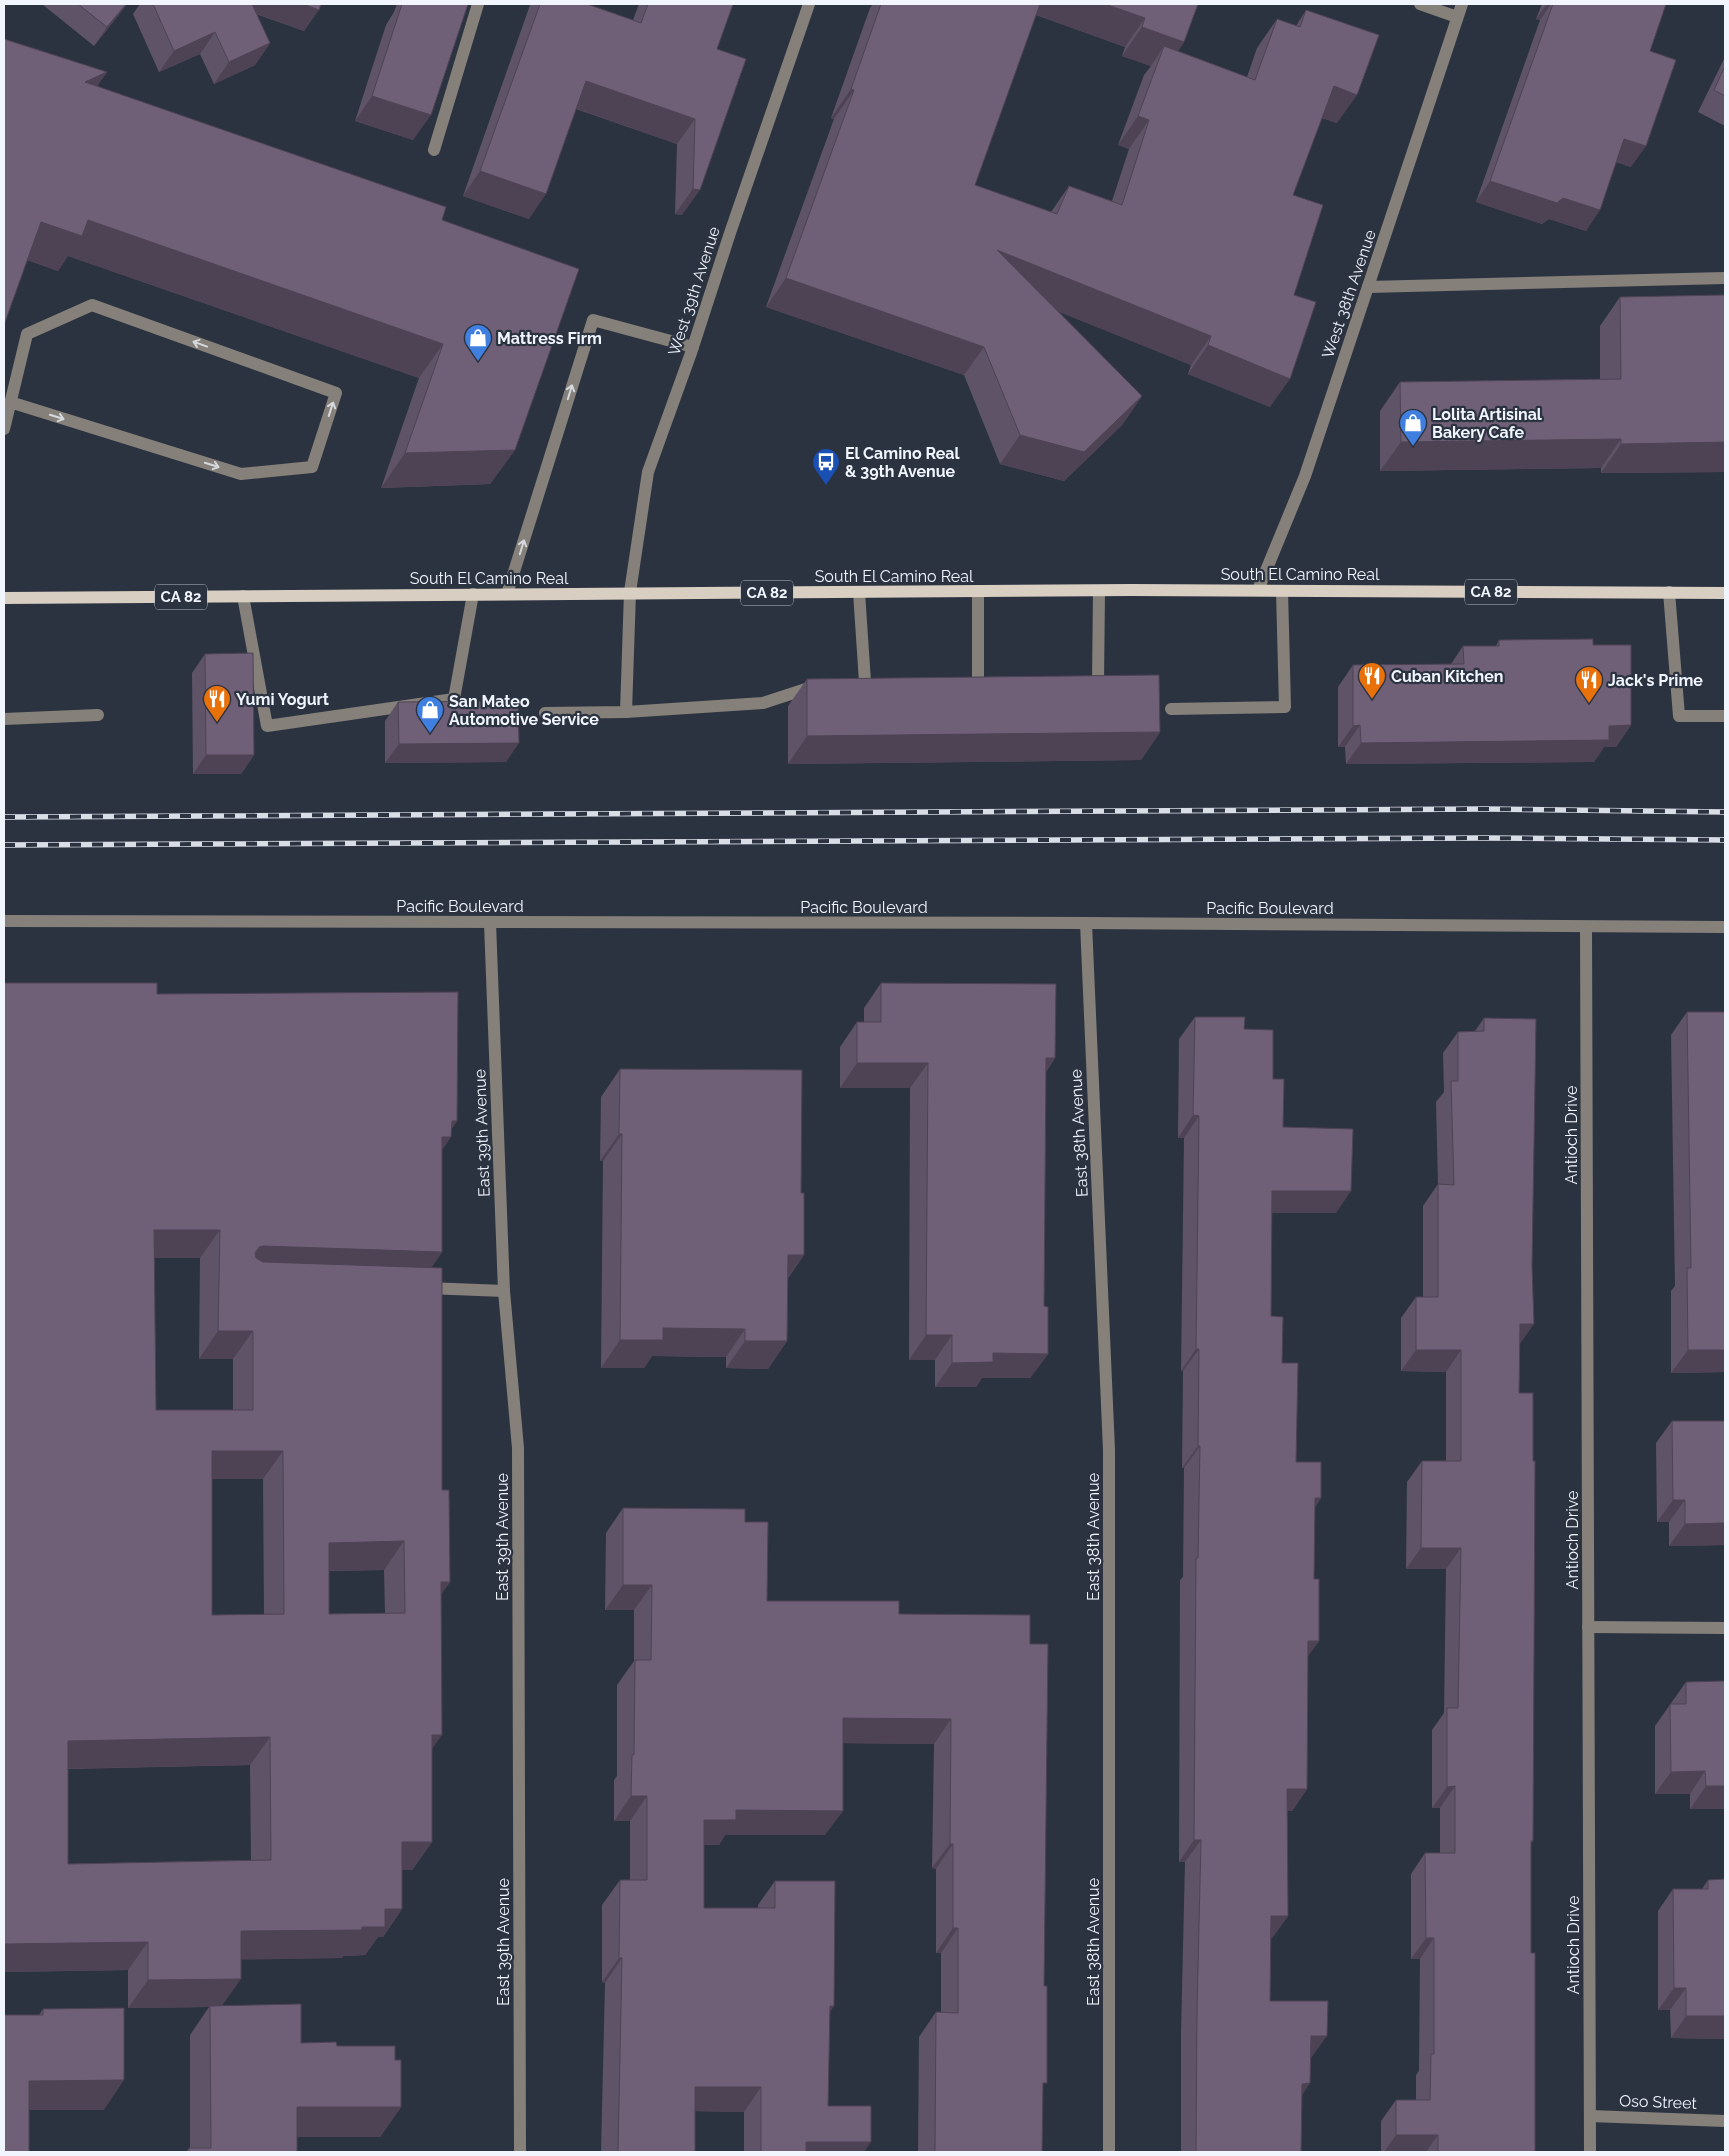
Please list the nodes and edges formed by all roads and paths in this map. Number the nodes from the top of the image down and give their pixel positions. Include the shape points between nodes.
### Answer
1 (478, 4) edge
2 (809, 4) edge
3 (1420, 4) edge
4 (1462, 4) edge
5 (1457, 17) junction
6 (434, 150) dead end
7 (1725, 278) edge
8 (1368, 287) junction
9 (693, 347) junction
10 (10, 402) junction
11 (4, 429) edge
12 (1258, 590) junction
13 (1282, 590) junction
14 (1099, 591) junction
15 (630, 592) junction
16 (859, 592) junction
17 (978, 592) junction
18 (1669, 592) junction
19 (1725, 593) edge
20 (473, 594) junction
21 (507, 594) junction
22 (243, 596) junction
23 (4, 598) edge
24 (829, 682) edge
25 (865, 682) edge
26 (979, 682) edge
27 (1078, 682) edge
28 (1171, 709) dead end
29 (626, 712) junction
30 (545, 713) dead end
31 (98, 714) dead end
32 (1725, 716) edge
33 (4, 719) edge
34 (4, 921) edge
35 (490, 923) junction
36 (1086, 923) junction
37 (1586, 927) junction
38 (1725, 927) edge
39 (417, 1288) edge
40 (504, 1291) junction
41 (1588, 1627) junction
42 (1725, 1628) edge
43 (1590, 2116) junction
44 (1725, 2120) edge
45 (520, 2152) edge
46 (1109, 2152) edge
47 (1590, 2152) edge

1 - 6 street
2 - 9 street, West 39th Avenue
3 - 5 street
4 - 5 street, West 38th Avenue
5 - 8 street, West 38th Avenue
7 - 8 street
8 - 12 street, West 38th Avenue via 1306,476
9 - 15 street, West 39th Avenue via 648,472
21 -> 9 street via 593,320
10 -> 10 street via 241,474 312,467 336,393 92,305 27,334
10 - 11 street
12 - 13 main road, South El Camino Real / CA 82
12 - 14 main road, South El Camino Real / CA 82
13 - 18 main road, South El Camino Real / CA 82
13 - 28 street via 1285,707
14 - 17 main road, South El Camino Real / CA 82
14 - 27 street via 1098,682
15 - 16 main road, South El Camino Real / CA 82
15 - 21 main road, South El Camino Real / CA 82
15 - 29 street, West 39th Avenue
16 - 17 main road, South El Camino Real / CA 82
16 - 25 street
17 - 26 street
18 - 19 main road, South El Camino Real / CA 82
18 - 32 street via 1678,716
20 - 21 main road, South El Camino Real / CA 82
20 - 22 main road, South El Camino Real / CA 82
20 - 22 street via 454,699 267,726
22 - 23 main road, South El Camino Real / CA 82
24 - 29 street via 763,703
29 - 30 street
31 - 33 street
34 - 35 street, Pacific Boulevard
35 - 36 street, Pacific Boulevard
35 - 40 street, East 39th Avenue
36 - 37 street, Pacific Boulevard
36 - 46 street, East 38th Avenue via 1109,1450
37 - 38 street, Pacific Boulevard
37 - 41 street, Antioch Drive
39 - 40 street
40 - 45 street, East 39th Avenue via 518,1448
41 - 42 street
41 - 43 street, Antioch Drive
43 - 44 street, Oso Street
43 - 47 street, Antioch Drive

